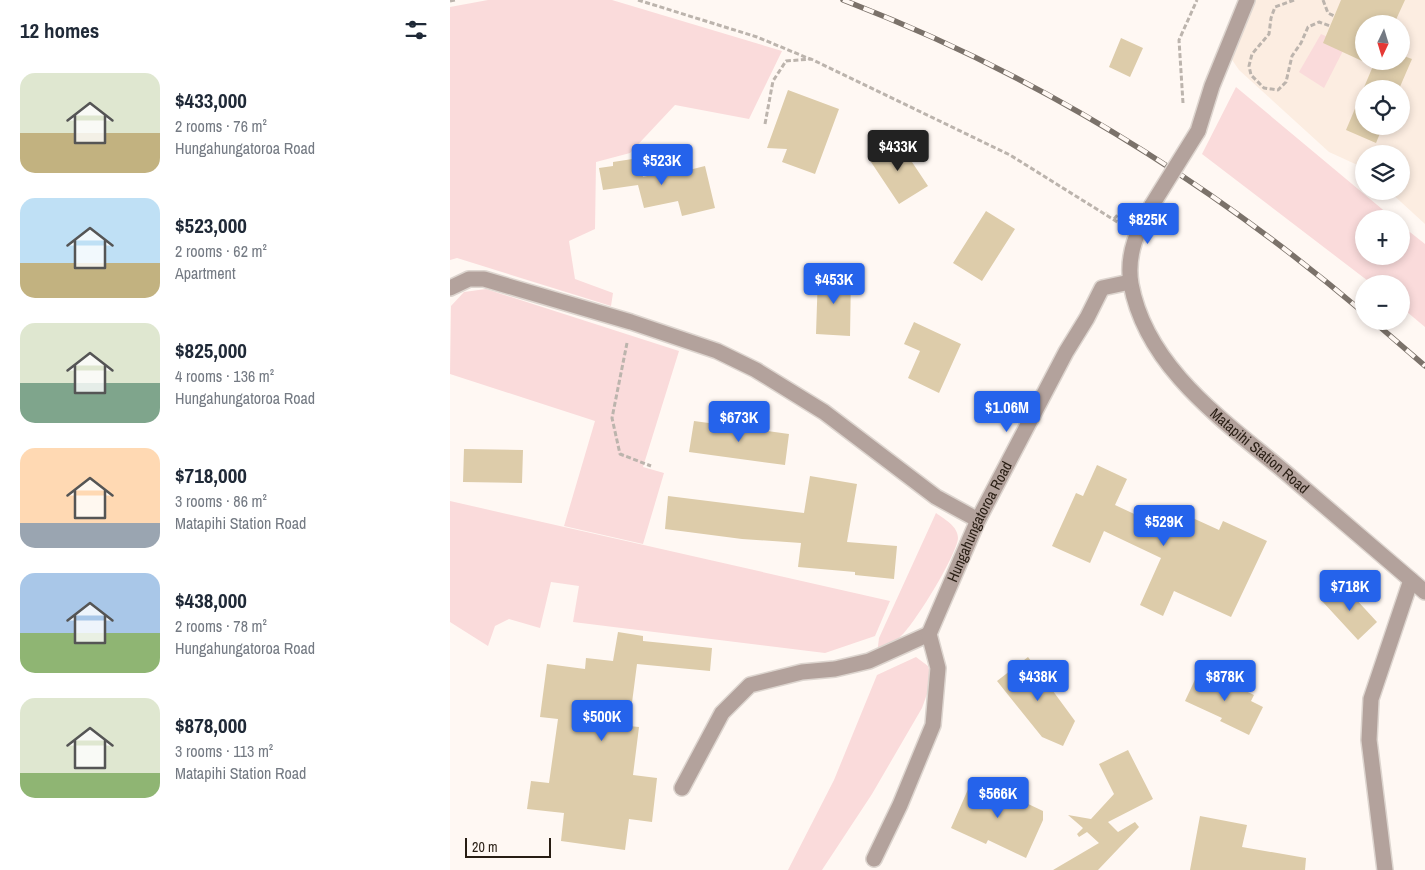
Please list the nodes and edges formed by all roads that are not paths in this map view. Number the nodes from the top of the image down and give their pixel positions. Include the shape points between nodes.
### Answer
1 (1247, 0) edge
2 (1130, 282) junction
3 (450, 288) edge
4 (978, 520) junction
5 (1411, 580) junction
6 (1425, 592) edge
7 (929, 634) junction
8 (682, 788) dead end
9 (874, 859) dead end
10 (1385, 870) edge

1 - 2 street, bridge via 1212,86 1198,131 1135,236
2 - 4 street, Hungahungatoroa Road via 1102,288
2 - 5 street, Matapihi Station Road via 1146,329 1176,374 1196,396
3 - 4 street via 469,278 484,279 717,351 756,370 824,412 936,497
4 - 7 street, Hungahungatoroa Road
5 - 6 street, Matapihi Station Road
5 - 10 street via 1371,699 1369,740
7 - 8 street via 869,661 750,685 722,713
7 - 9 street via 938,668 932,725

